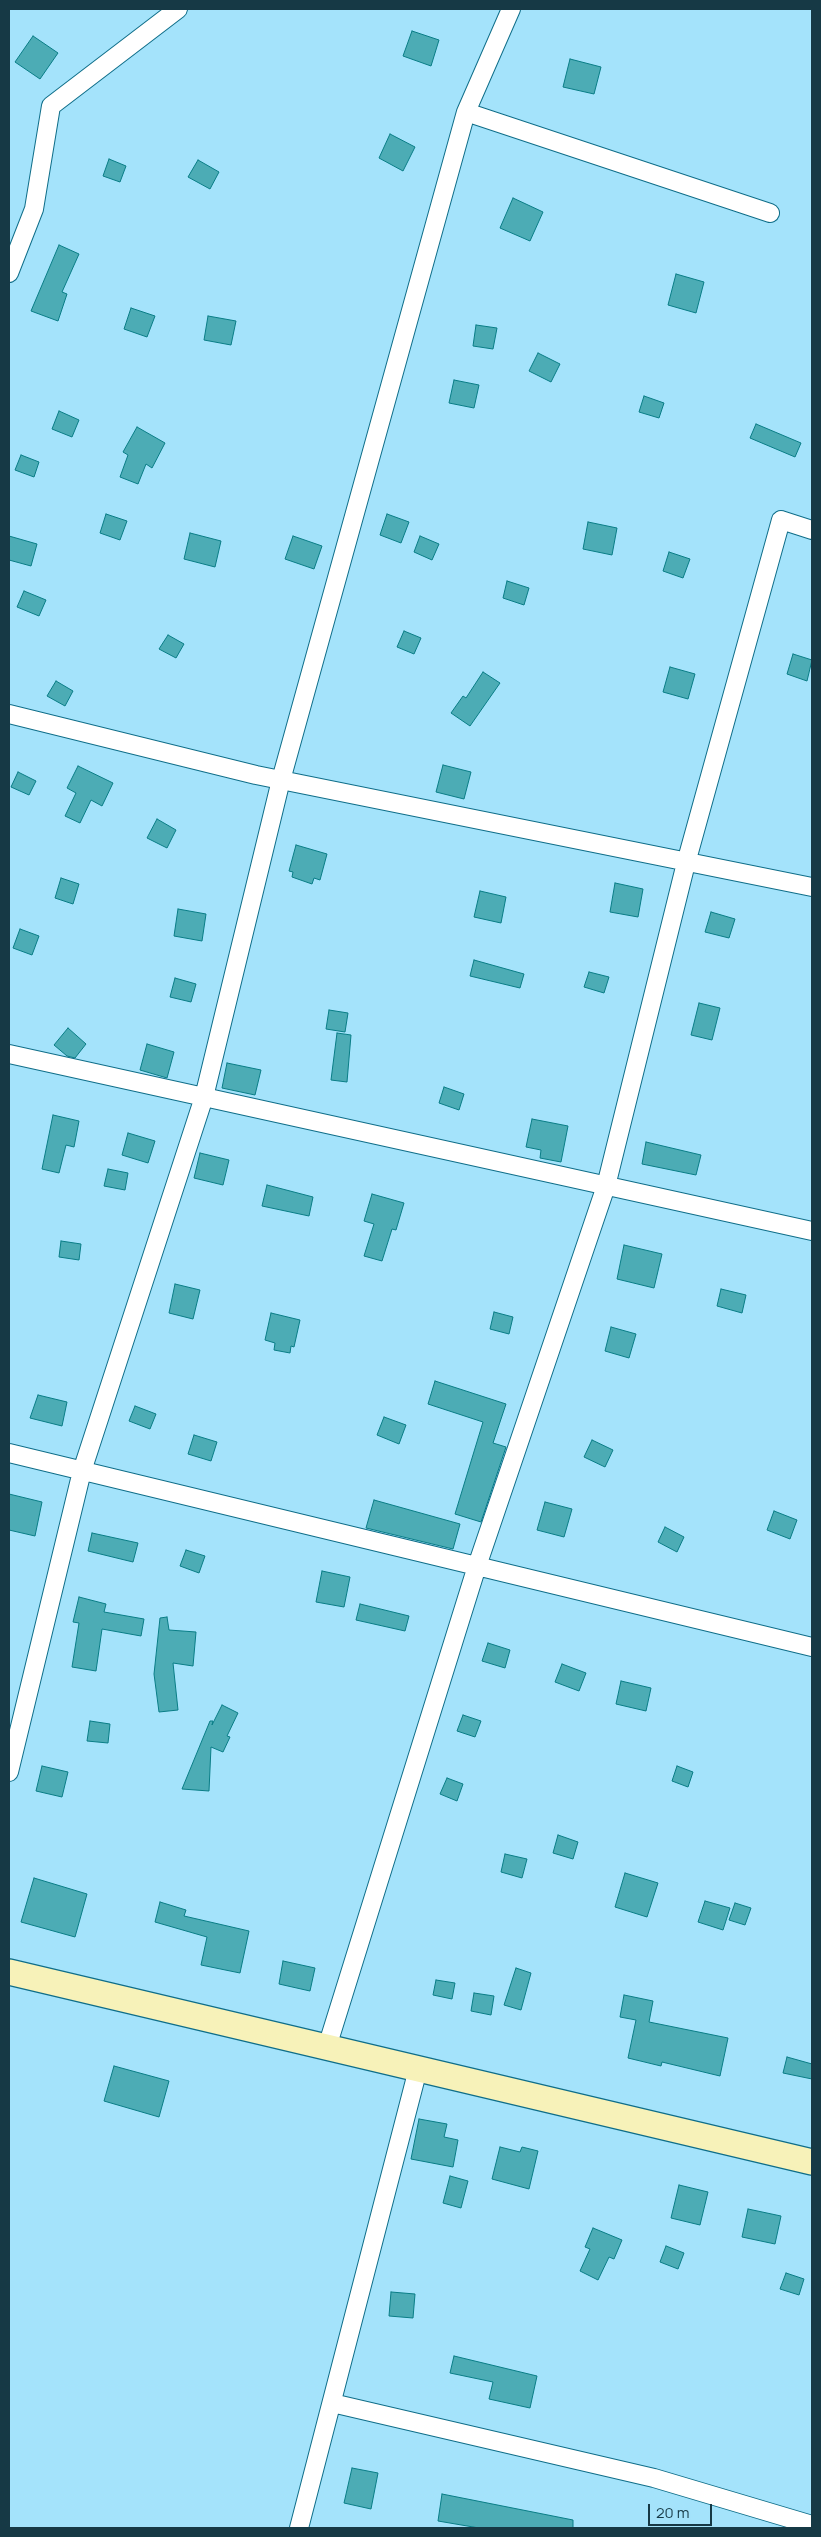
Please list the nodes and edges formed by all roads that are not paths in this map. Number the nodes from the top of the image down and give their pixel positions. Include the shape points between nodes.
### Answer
1 (178, 9) edge
2 (512, 9) edge
3 (466, 112) junction
4 (770, 213) dead end
5 (9, 273) edge
6 (812, 530) edge
7 (9, 714) edge
8 (282, 780) junction
9 (686, 863) junction
10 (812, 887) edge
11 (9, 1054) edge
12 (204, 1097) junction
13 (606, 1186) junction
14 (812, 1231) edge
15 (9, 1453) edge
16 (82, 1471) junction
17 (477, 1566) junction
18 (812, 1647) edge
19 (9, 1772) edge
20 (9, 1972) edge
21 (327, 2048) junction
22 (418, 2069) junction
23 (812, 2162) edge
24 (332, 2402) junction
25 (812, 2525) edge
26 (299, 2528) edge

1 - 5 street via 51,106 34,209
2 - 3 street
3 - 4 street
3 - 8 street
6 - 9 street via 781,520
7 - 8 street
8 - 9 street
8 - 12 street
9 - 10 street
9 - 13 street
11 - 12 street
12 - 13 street
12 - 16 street
13 - 14 street
13 - 17 street
15 - 16 street
16 - 17 street
16 - 19 street
17 - 18 street
17 - 21 street
20 - 21 main road
21 - 22 main road
22 - 23 main road
22 - 24 street
24 - 25 street via 654,2478
24 - 26 street

